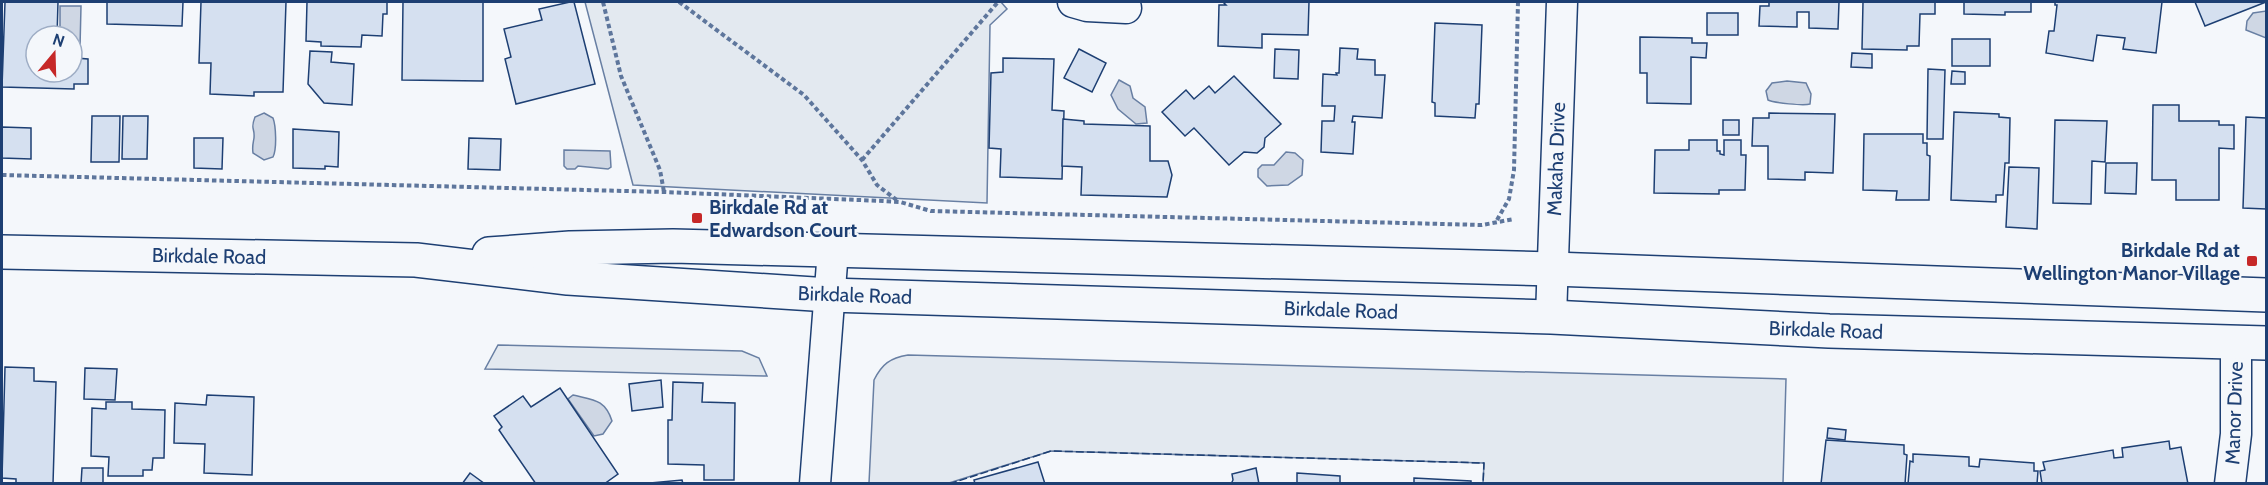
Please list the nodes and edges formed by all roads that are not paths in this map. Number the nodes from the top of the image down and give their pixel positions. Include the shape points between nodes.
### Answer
1 (1073, 2) edge
2 (1562, 2) edge
3 (1126, 8) dead end
4 (833, 250) junction
5 (2, 252) edge
6 (416, 260) junction
7 (1553, 269) junction
8 (829, 295) junction
9 (2266, 295) edge
10 (1551, 317) junction
11 (2251, 343) edge
12 (815, 483) edge
13 (2230, 483) edge

1 - 3 street
2 - 7 street, Makaha Drive
4 - 6 main road, Birkdale Road via 581,247
4 - 7 main road, Birkdale Road
4 - 8 street
5 - 6 main road, Birkdale Road
6 - 8 main road, Birkdale Road via 568,278
7 - 9 main road, Birkdale Road
7 - 10 street, Makaha Drive
8 - 10 main road, Birkdale Road
8 - 12 street
10 - 11 main road, Birkdale Road via 1829,331
11 - 13 street, Manor Drive

